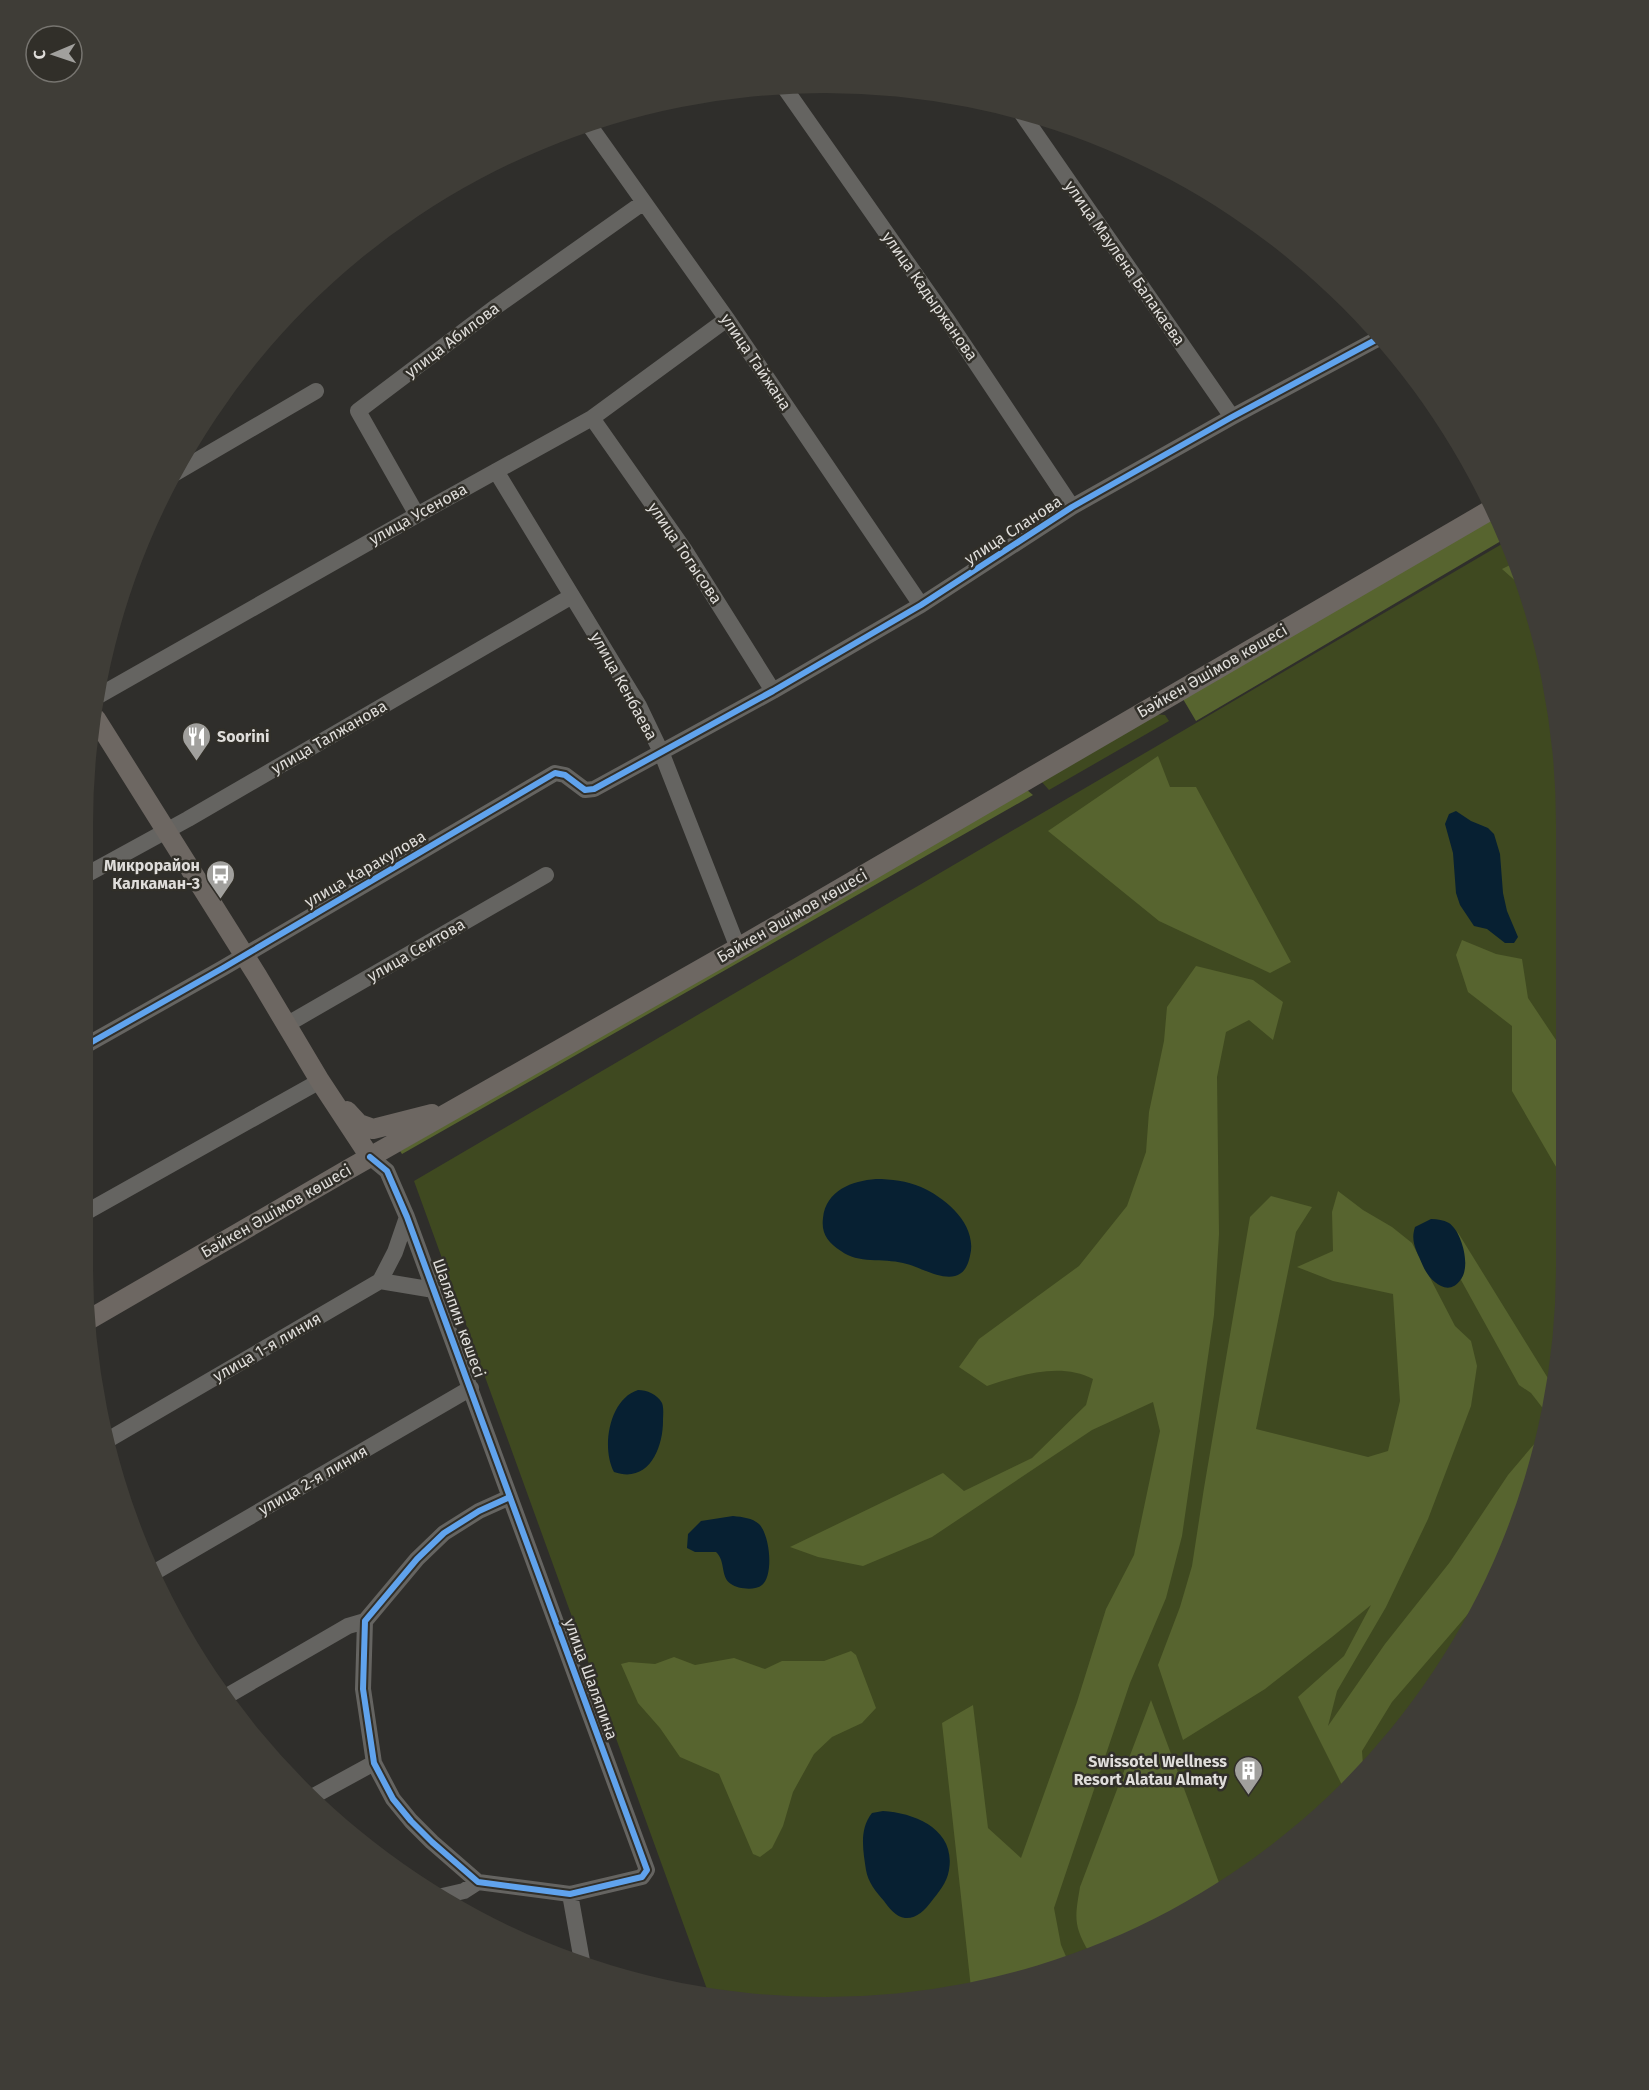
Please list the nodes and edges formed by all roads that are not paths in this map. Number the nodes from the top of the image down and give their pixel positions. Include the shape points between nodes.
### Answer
1 (789, 94) edge
2 (1028, 122) edge
3 (593, 131) edge
4 (644, 202) junction
5 (727, 319) junction
6 (1373, 341) edge
7 (316, 391) dead end
8 (1232, 417) junction
9 (592, 418) junction
10 (187, 466) edge
11 (496, 471) junction
12 (1072, 507) junction
13 (1486, 513) edge
14 (417, 515) junction
15 (572, 596) junction
16 (921, 605) junction
17 (773, 691) junction
18 (105, 692) edge
19 (100, 725) edge
20 (662, 754) junction
21 (166, 830) junction
22 (93, 871) edge
23 (546, 875) dead end
24 (738, 948) junction
25 (244, 955) junction
26 (286, 1025) junction
27 (93, 1041) edge
28 (320, 1081) junction
29 (461, 1107) junction
30 (370, 1157) junction
31 (93, 1208) edge
32 (407, 1217) junction
33 (380, 1281) junction
34 (434, 1290) junction
35 (95, 1316) edge
36 (471, 1388) junction
37 (114, 1437) edge
38 (510, 1497) junction
39 (160, 1569) edge
40 (365, 1621) junction
41 (232, 1694) edge
42 (374, 1763) junction
43 (318, 1793) edge
44 (478, 1882) junction
45 (450, 1894) edge
46 (570, 1894) junction
47 (581, 1955) edge

1 - 12 street, улица Кадыржанова
2 - 8 street, улица Маулена Балакаева
3 - 4 street, улица Тайжана
4 - 5 street, улица Тайжана
4 - 14 street, улица Абилова via 357,411
5 - 9 street, улица Усенова
5 - 16 street, улица Тайжана
6 - 8 street, улица Сланова
7 - 10 street
8 - 12 street, улица Сланова
9 - 11 street, улица Усенова
9 - 17 street, улица Тогысова via 684,549
11 - 14 street, улица Усенова
11 - 15 street, улица Кенбаева
12 - 16 street, улица Сланова
13 - 24 main road, Бәйкен Әшімов көшесі
14 - 18 street, улица Усенова
15 - 20 street, улица Кенбаева via 639,706
15 - 21 street, улица Талжанова
16 - 17 street, улица Сланова
17 - 20 street, улица Сланова
19 - 21 main road, Шаляпин көшесі
20 - 24 street, улица Кенбаева
20 - 25 street, улица Каракулова via 594,789 585,790 565,775 555,773
21 - 22 street, улица Талжанова
21 - 25 main road, Шаляпин көшесі
23 - 26 street, улица Сеитова
24 - 29 main road, Бәйкен Әшімов көшесі
25 - 26 main road, Шаляпин көшесі
25 - 27 street, улица Каракулова
26 - 28 main road, Шаляпин көшесі
28 - 29 main road via 359,1124 373,1129
28 - 30 main road, Шаляпин көшесі
28 - 31 street
29 - 30 main road, Бәйкен Әшімов көшесі
30 - 32 street, Шаляпин көшесі via 387,1171
30 - 35 main road, Бәйкен Әшімов көшесі
32 - 33 street
32 - 34 street, Шаляпин көшесі
33 - 34 street
33 - 37 street, улица 1-я линия
34 - 36 street, Шаляпин көшесі
36 - 38 street, Шаляпин көшесі
36 - 39 street, улица 2-я линия
38 - 40 street via 444,1533
38 - 46 street, улица Шаляпина via 647,1870 642,1877
40 - 41 street via 348,1626
40 - 42 street via 363,1689
42 - 43 street
42 - 44 street via 393,1799 411,1821
44 - 45 street
44 - 46 street
46 - 47 street

